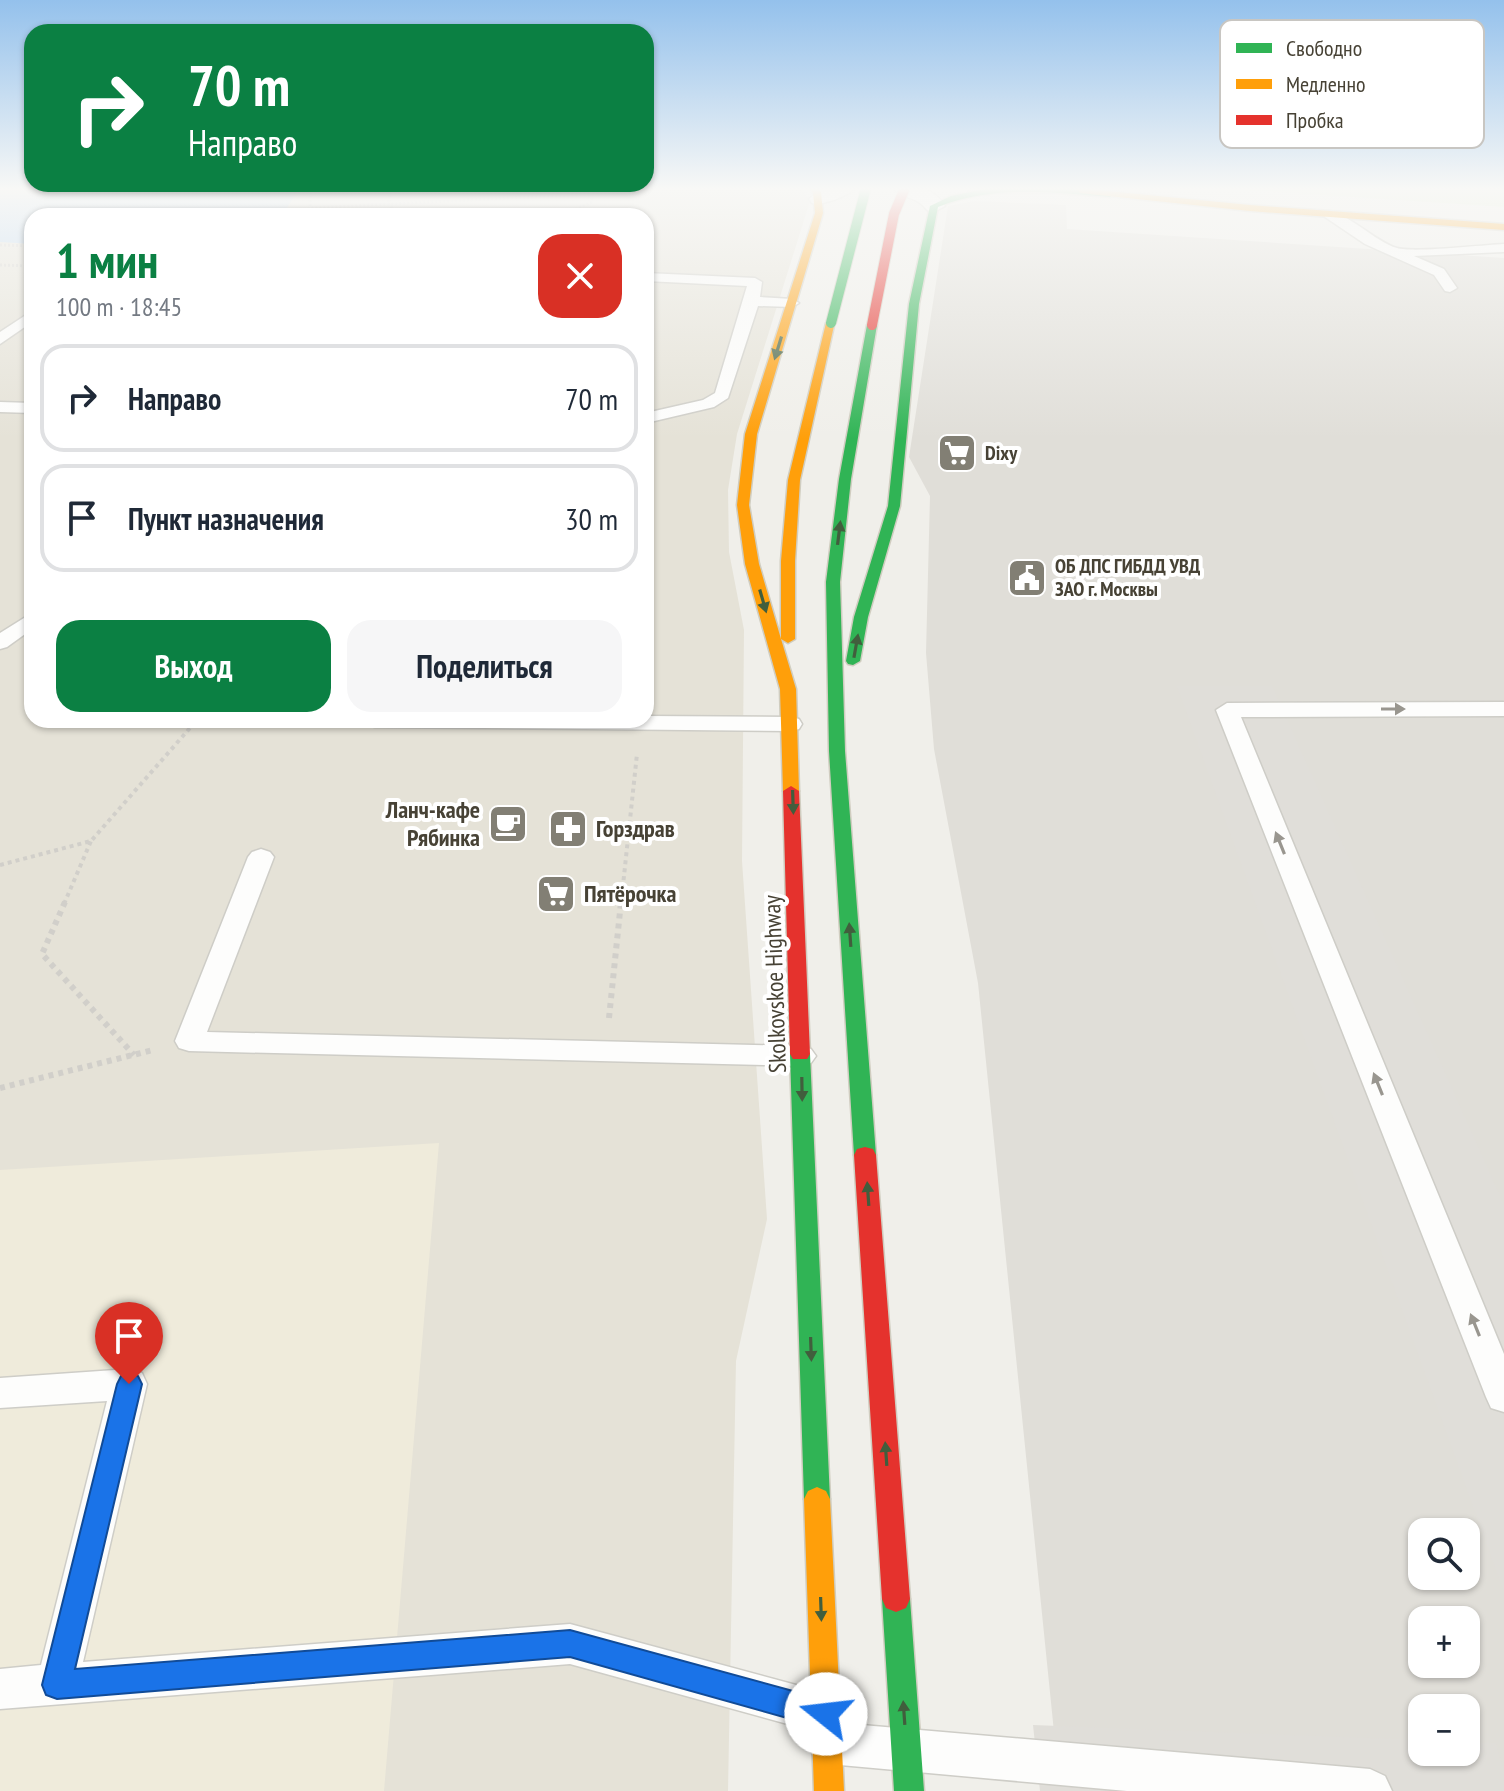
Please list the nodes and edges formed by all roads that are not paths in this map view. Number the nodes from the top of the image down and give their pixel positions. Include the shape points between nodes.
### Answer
1 (801, 272) edge
2 (844, 272) edge
3 (883, 272) edge
4 (921, 272) edge
5 (1438, 272) edge
6 (654, 277) edge
7 (1450, 288) dead end
8 (752, 301) junction
9 (792, 303) junction
10 (24, 321) edge
11 (0, 339) edge
12 (0, 407) edge
13 (24, 408) edge
14 (654, 416) edge
15 (24, 625) edge
16 (0, 643) edge
17 (788, 689) junction
18 (1504, 709) edge
19 (654, 723) edge
20 (791, 724) junction
21 (837, 751) junction
22 (261, 857) dead end
23 (801, 1056) junction
24 (0, 1393) edge
25 (1504, 1397) edge
26 (57, 1685) junction
27 (0, 1689) edge
28 (826, 1729) junction
29 (908, 1770) edge
30 (1129, 1780) edge
31 (829, 1791) edge
32 (1370, 1791) edge

1 - 9 main road, Skolkovskoe Highway
2 - 17 main road, bridge via 794,480
21 -> 3 main road, bridge via 833,582 845,479
21 -> 4 main road via 861,617 894,506
5 - 7 lane
6 - 8 lane via 755,282
8 - 9 lane
8 - 14 lane via 722,395 697,408
9 -> 17 main road, Skolkovskoe Highway via 751,434 743,505 752,564
10 - 11 lane
12 - 13 lane
15 - 16 lane
17 - 20 main road, Skolkovskoe Highway
25 -> 18 lane via 1227,710
19 - 20 lane
20 -> 23 main road, Skolkovskoe Highway
29 -> 21 main road
22 - 23 lane via 189,1041
23 -> 28 main road, Skolkovskoe Highway
24 - 26 lane via 129,1384
26 - 27 lane
26 - 28 lane via 570,1644
28 - 29 lane
28 - 31 main road, Skolkovskoe Highway
29 - 30 lane
30 - 32 lane

